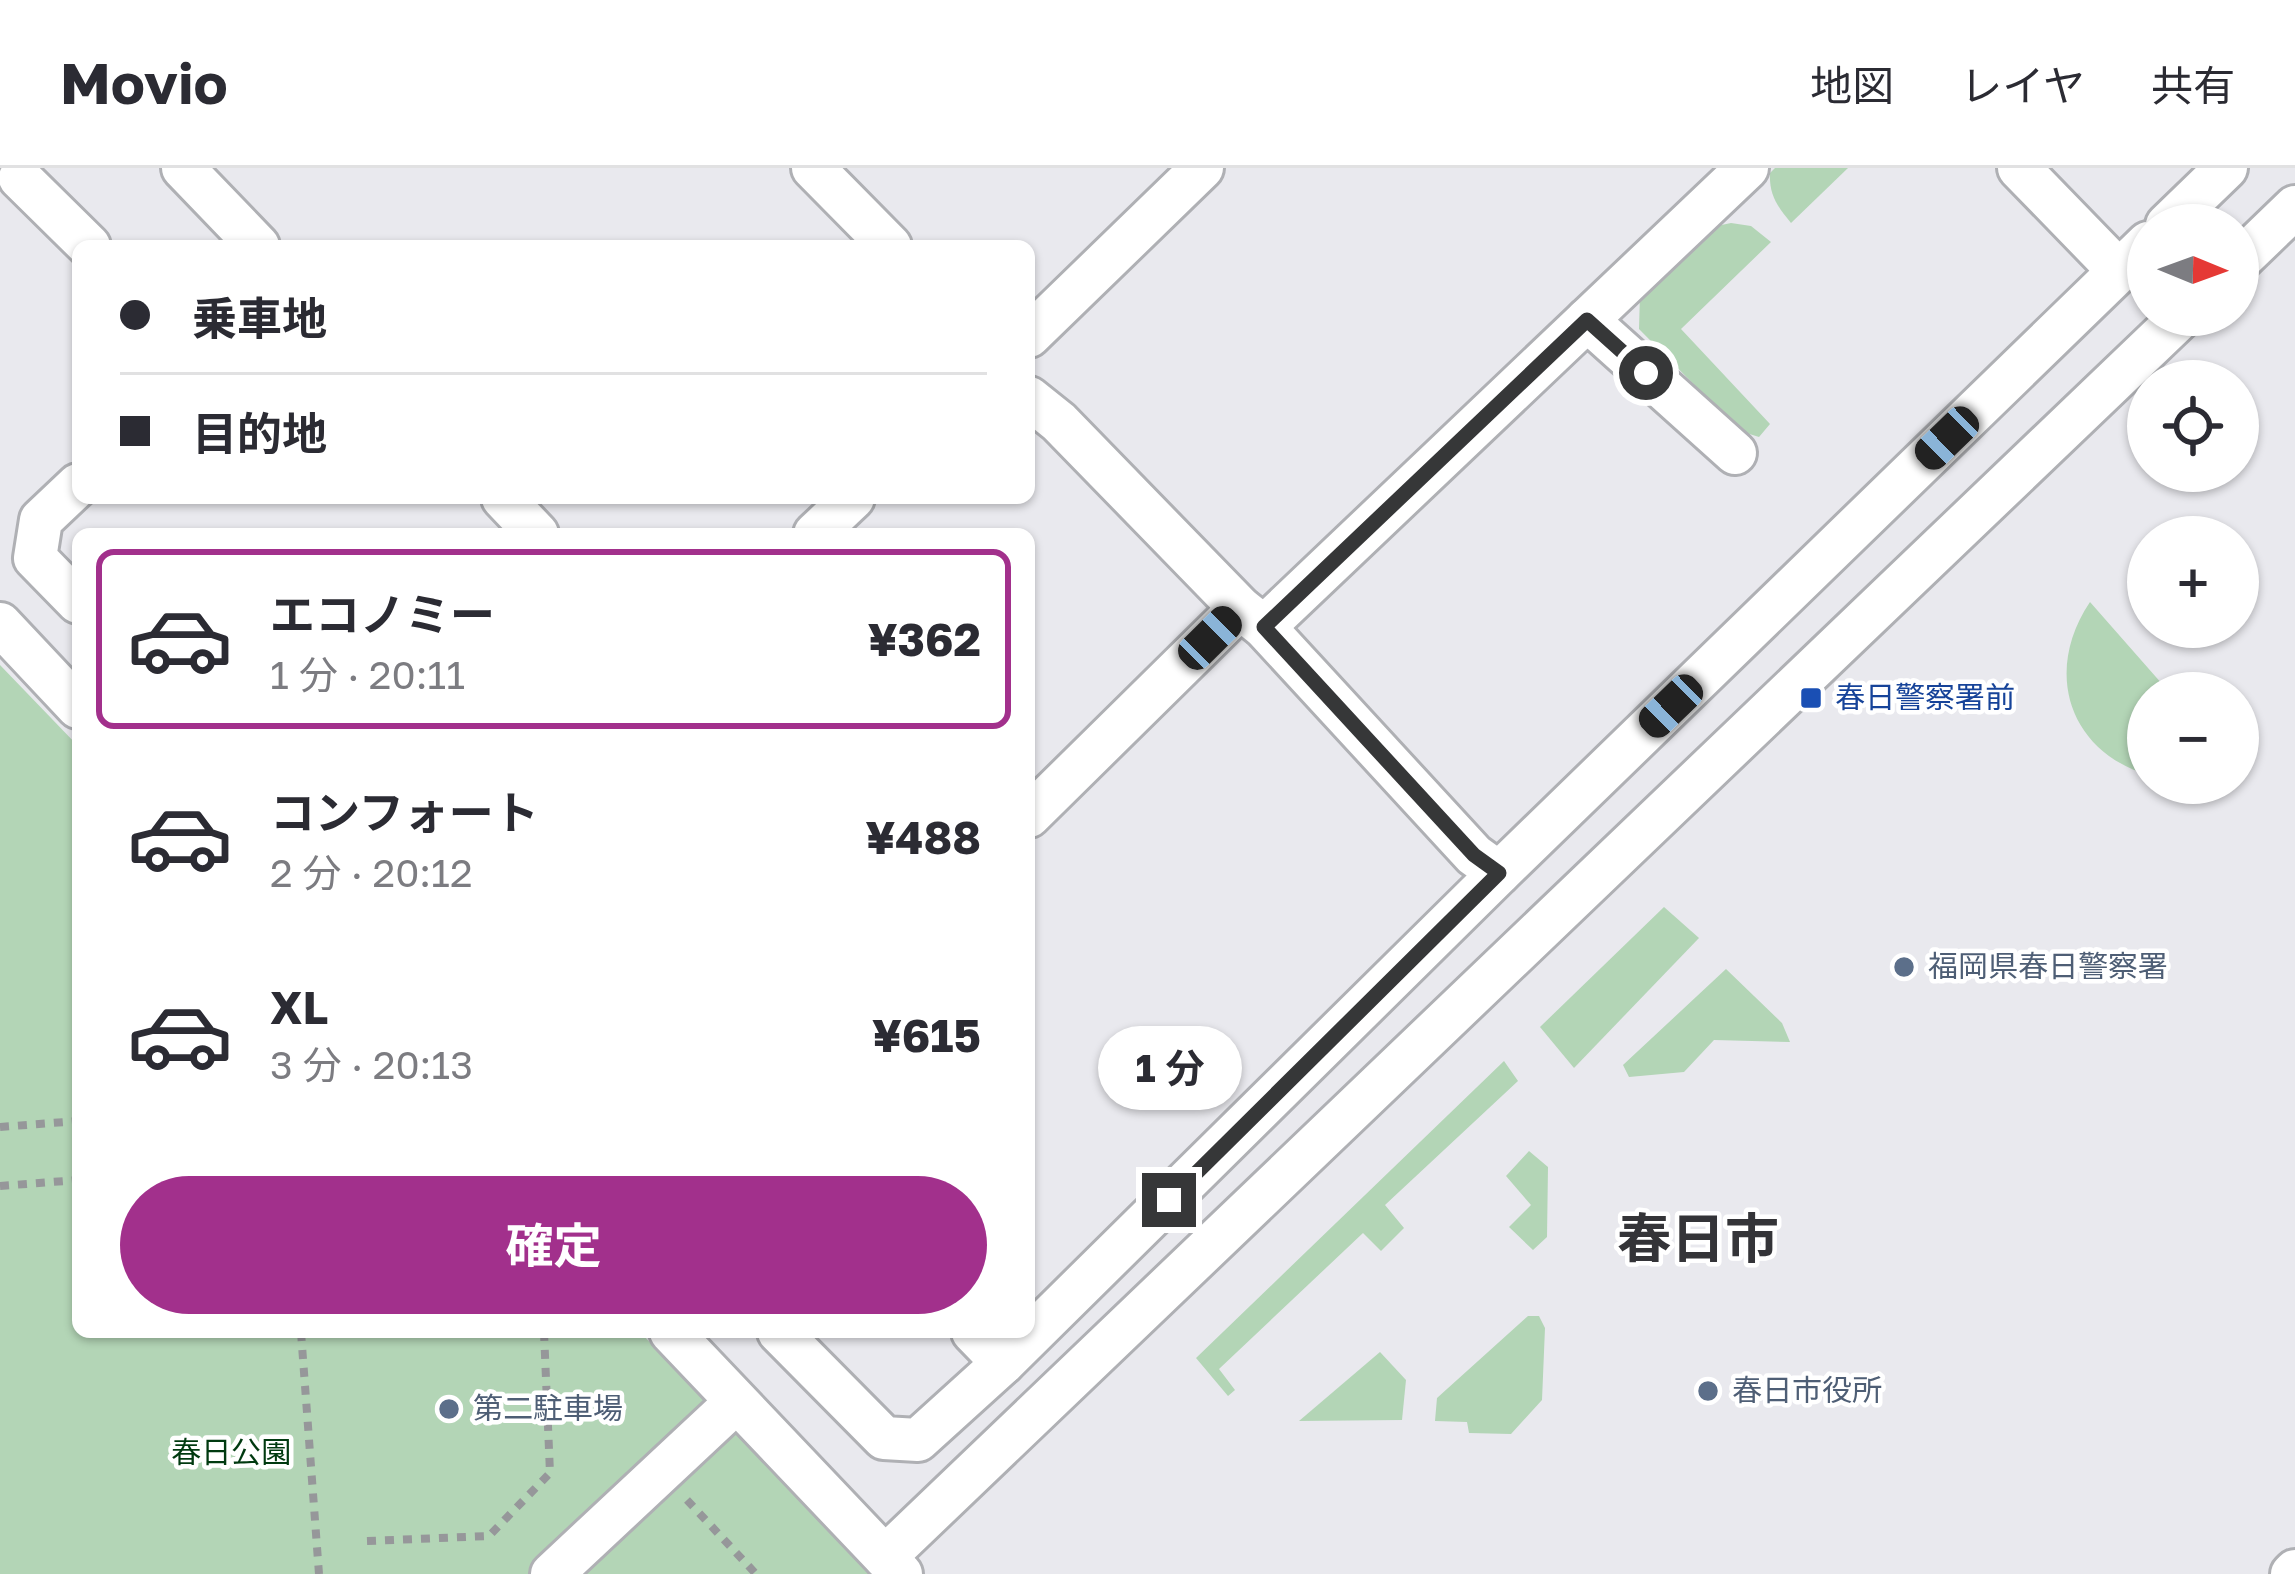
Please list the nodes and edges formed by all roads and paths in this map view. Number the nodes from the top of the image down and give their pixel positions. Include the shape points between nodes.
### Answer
1 (183, 168) edge
2 (813, 168) edge
3 (1202, 168) edge
4 (1747, 168) edge
5 (2019, 168) edge
6 (2226, 168) edge
7 (17, 181) edge
8 (2189, 204) edge
9 (2295, 208) edge
10 (82, 240) edge
11 (252, 240) edge
12 (884, 240) edge
13 (2259, 242) edge
14 (2127, 252) edge
15 (2127, 263) edge
16 (1587, 320) junction
17 (1035, 330) edge
18 (2161, 336) edge
19 (1035, 403) edge
20 (1735, 453) dead end
21 (72, 491) edge
22 (508, 504) edge
23 (847, 504) edge
24 (532, 528) edge
25 (821, 528) edge
26 (72, 596) edge
27 (1252, 618) junction
28 (0, 624) edge
29 (72, 700) edge
30 (1035, 811) edge
31 (1499, 873) junction
32 (72, 1121) edge
33 (0, 1127) edge
34 (72, 1180) edge
35 (0, 1186) edge
36 (1035, 1332) edge
37 (301, 1338) edge
38 (544, 1338) edge
39 (677, 1338) edge
40 (785, 1338) edge
41 (979, 1338) edge
42 (1029, 1338) edge
43 (1003, 1364) junction
44 (721, 1416) dead end
45 (662, 1472) junction
46 (367, 1541) dead end
47 (893, 1566) edge
48 (319, 1574) edge
49 (552, 1574) edge
50 (756, 1574) edge

1 - 11 street
2 - 12 street
3 - 17 street
4 - 16 street
5 - 14 street
6 - 8 street
7 - 10 street
9 - 13 street
15 - 31 street
16 - 20 street
16 - 27 street
18 - 47 street
19 - 27 street
21 - 26 street via 41,520 35,558
22 - 24 street
23 - 25 street
27 - 30 street
27 - 31 street
28 - 29 street
31 - 36 street
32 - 33 path
34 - 35 path
37 - 48 path
38 - 46 path via 550,1473 489,1536
39 - 47 street
40 - 43 street via 884,1438 918,1440
41 - 43 street
42 - 43 street
44 - 45 street
45 - 49 street
45 - 50 path

